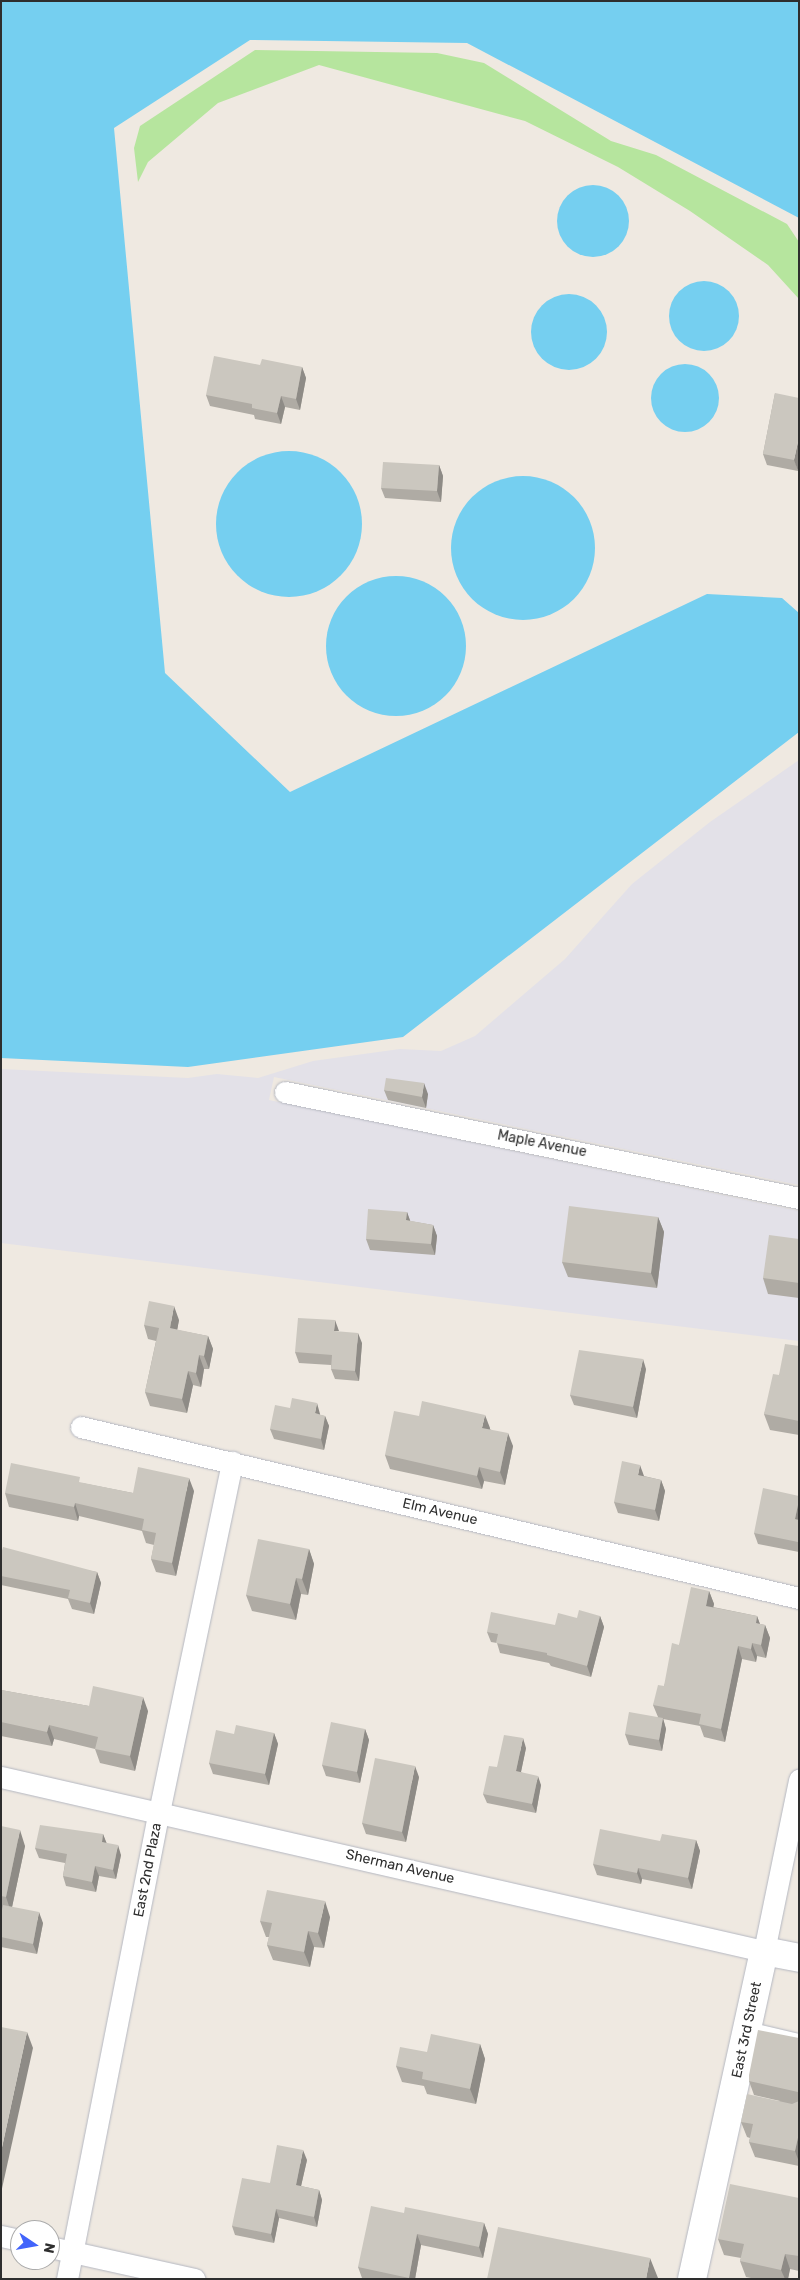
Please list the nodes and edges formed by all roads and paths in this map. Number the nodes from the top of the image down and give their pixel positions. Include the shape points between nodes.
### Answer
1 (285, 1092) dead end
2 (799, 1198) edge
3 (81, 1427) dead end
4 (232, 1462) junction
5 (799, 1598) edge
6 (1, 1777) edge
7 (799, 1780) edge
8 (159, 1812) junction
9 (764, 1951) junction
10 (799, 1958) edge
11 (747, 2027) junction
12 (799, 2039) edge
13 (60, 2249) edge
14 (72, 2252) junction
15 (67, 2279) edge
16 (194, 2279) edge
17 (692, 2279) edge

1 - 2 street, Maple Avenue
3 - 4 street, Elm Avenue
4 - 5 street, Elm Avenue
4 - 8 street, East 2nd Plaza
6 - 8 street, Sherman Avenue
7 - 9 street, East 3rd Street
8 - 9 street, Sherman Avenue
8 - 14 street, East 2nd Plaza
9 - 10 street, Sherman Avenue
9 - 11 street, East 3rd Street
11 - 12 lane
11 - 17 street, East 3rd Street via 737,2098 718,2186
13 - 14 street
14 - 15 street, East 2nd Plaza
14 - 16 street

